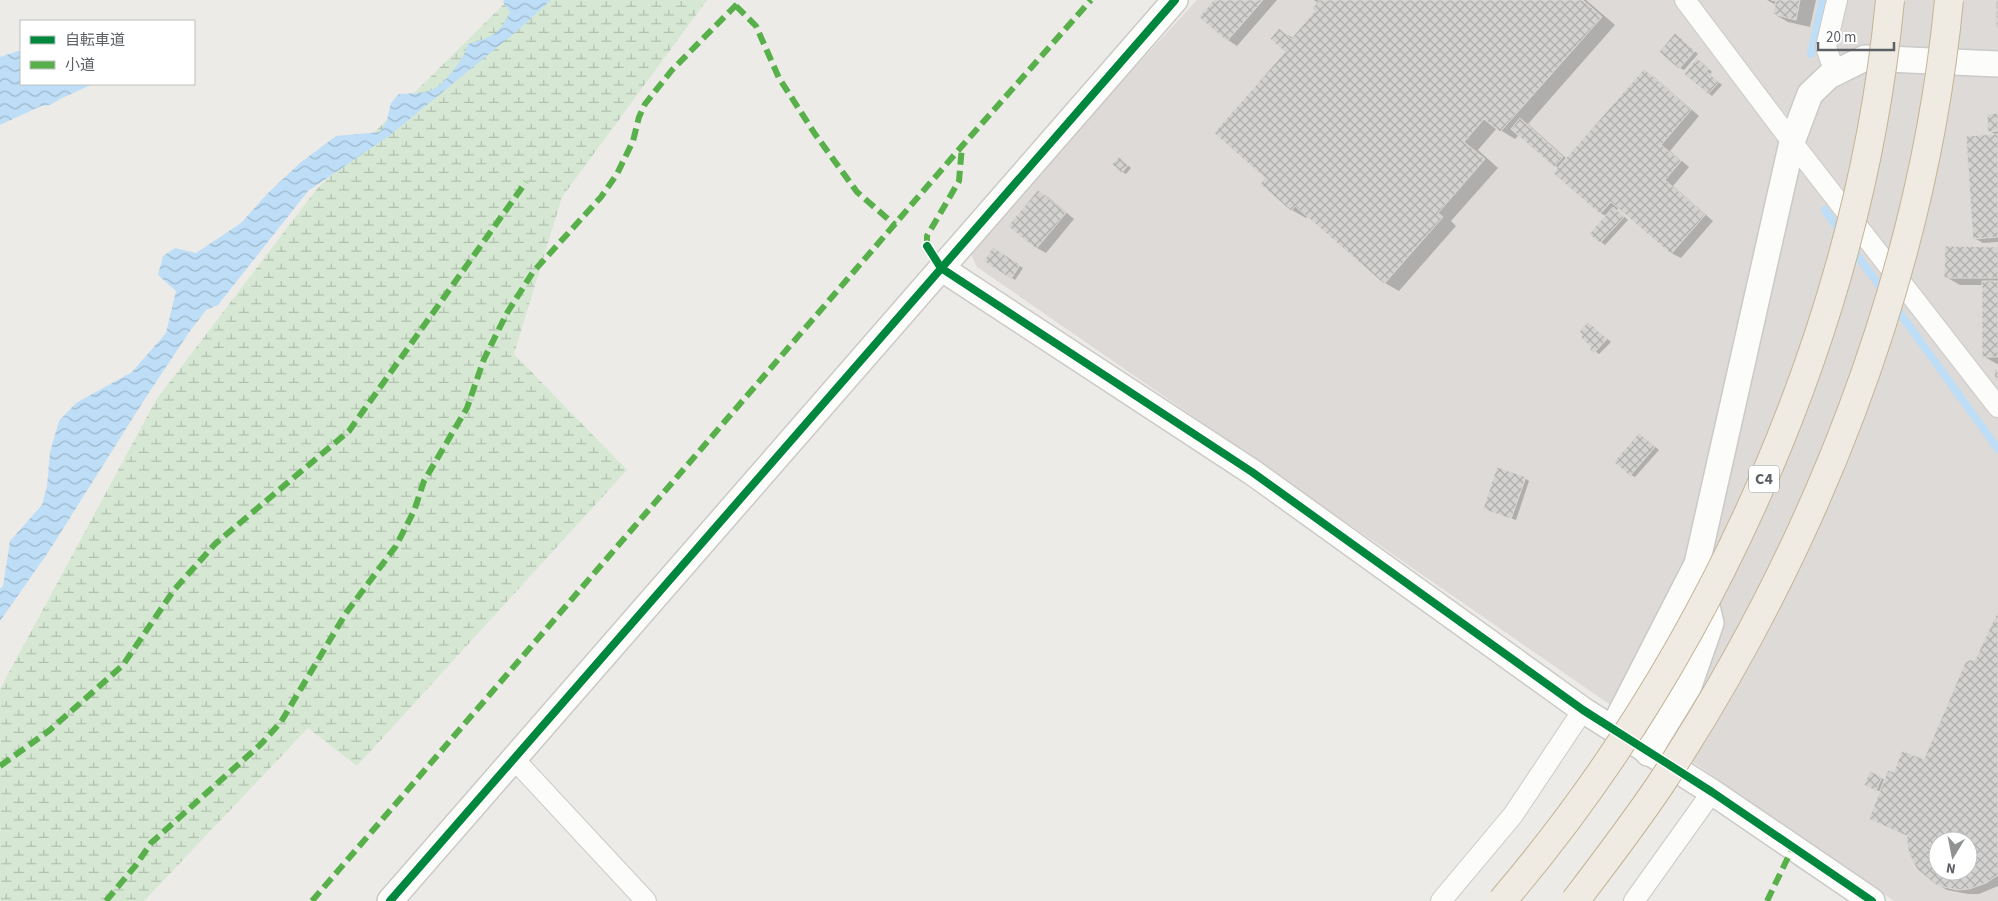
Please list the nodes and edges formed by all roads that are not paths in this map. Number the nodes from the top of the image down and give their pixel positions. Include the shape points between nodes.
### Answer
1 (1175, 0) edge
2 (1685, 0) edge
3 (1837, 0) edge
4 (1890, 0) edge
5 (1949, 0) edge
6 (1998, 64) edge
7 (1835, 73) junction
8 (1792, 142) junction
9 (941, 268) junction
10 (1998, 407) edge
11 (1697, 564) junction
12 (1583, 710) junction
13 (1613, 728) junction
14 (1648, 752) junction
15 (513, 758) junction
16 (1712, 792) junction
17 (390, 901) edge
18 (646, 901) edge
19 (1441, 901) edge
20 (1502, 901) edge
21 (1575, 901) edge
22 (1634, 901) edge
23 (1872, 901) edge

1 - 9 street
2 - 8 street
3 - 7 street via 1826,47
4 - 20 highway, C4, bridge via 1867,155 1839,266 1804,379 1766,474 1718,578 1660,681 1569,817
5 - 21 highway, bridge via 1924,167 1893,288 1858,398 1820,490 1766,602 1708,708 1660,785
6 - 7 street via 1865,58
7 - 8 street via 1810,94
8 - 10 street
8 - 11 street
9 - 12 street via 1252,472
9 - 15 street
11 - 13 street
11 - 14 street via 1711,623 1689,686
12 - 13 street
12 - 19 street via 1513,815
13 - 14 street
14 - 16 street
15 - 17 street
15 - 18 street
16 - 22 street
16 - 23 street

